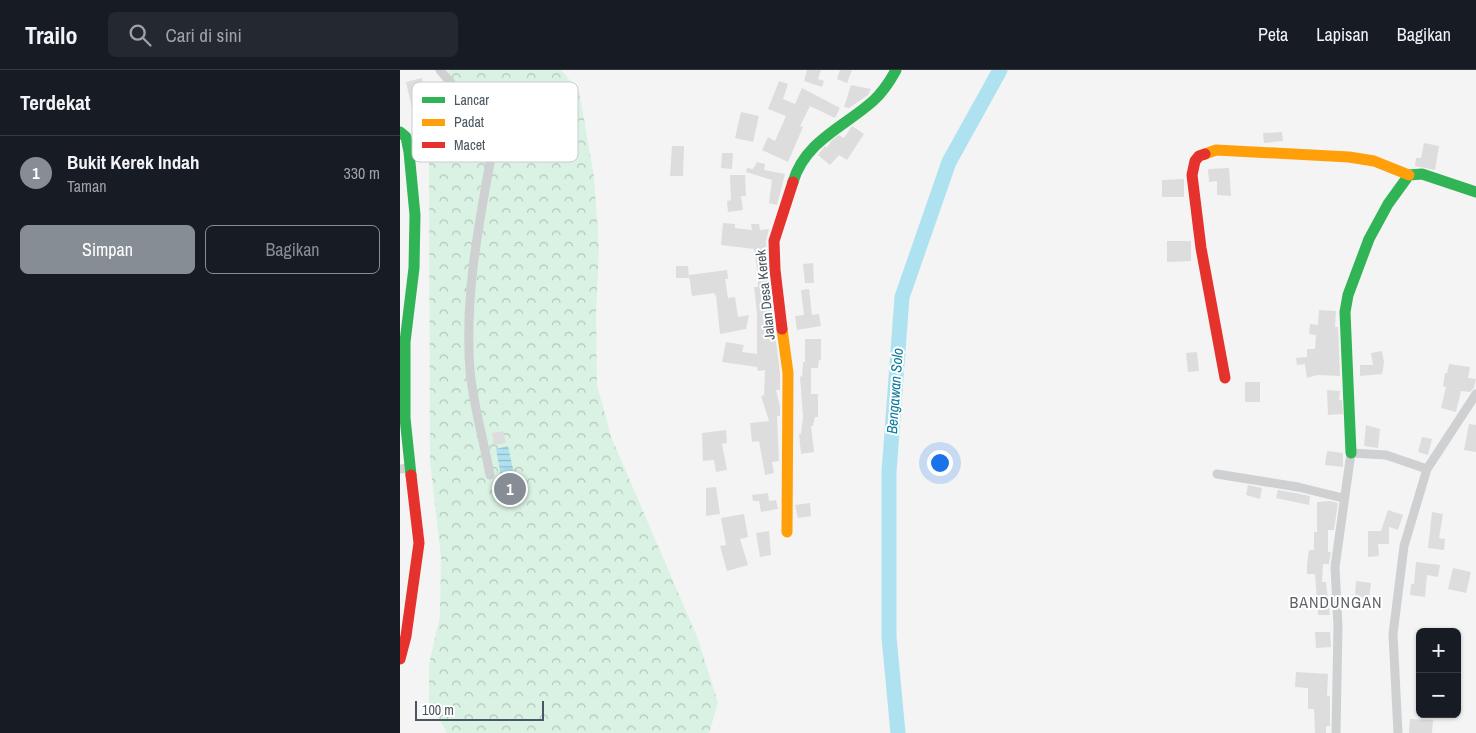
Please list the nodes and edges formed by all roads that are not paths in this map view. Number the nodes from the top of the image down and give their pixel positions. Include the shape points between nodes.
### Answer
1 (440, 70) edge
2 (896, 70) edge
3 (450, 82) edge
4 (400, 119) edge
5 (400, 128) edge
6 (400, 132) edge
7 (490, 162) edge
8 (1409, 175) junction
9 (1476, 192) edge
10 (402, 347) edge
11 (1225, 378) dead end
12 (1476, 394) edge
13 (1351, 452) junction
14 (405, 468) edge
15 (1427, 469) junction
16 (1217, 474) dead end
17 (490, 475) dead end
18 (1343, 498) junction
19 (787, 532) dead end
20 (400, 659) edge
21 (1336, 733) edge
22 (1398, 733) edge

1 - 3 street
2 - 19 street, Jalan Desa Kerek via 887,86 872,101 820,139 810,151 794,178 774,241 774,270 788,373
4 - 5 street
6 - 10 street via 406,137 409,152 415,215 413,278
7 - 17 street via 469,298 470,371
8 - 9 street via 1422,174
8 - 11 street via 1374,161 1349,157 1216,150 1199,156 1193,168 1201,248
8 - 13 street via 1392,195 1347,296 1345,342
10 - 14 street
12 - 15 street
13 - 15 street via 1386,455
13 - 18 street
14 - 20 street via 414,483 419,543
15 - 22 street via 1398,580 1393,634
16 - 18 street
18 - 21 street via 1335,567 1338,627

